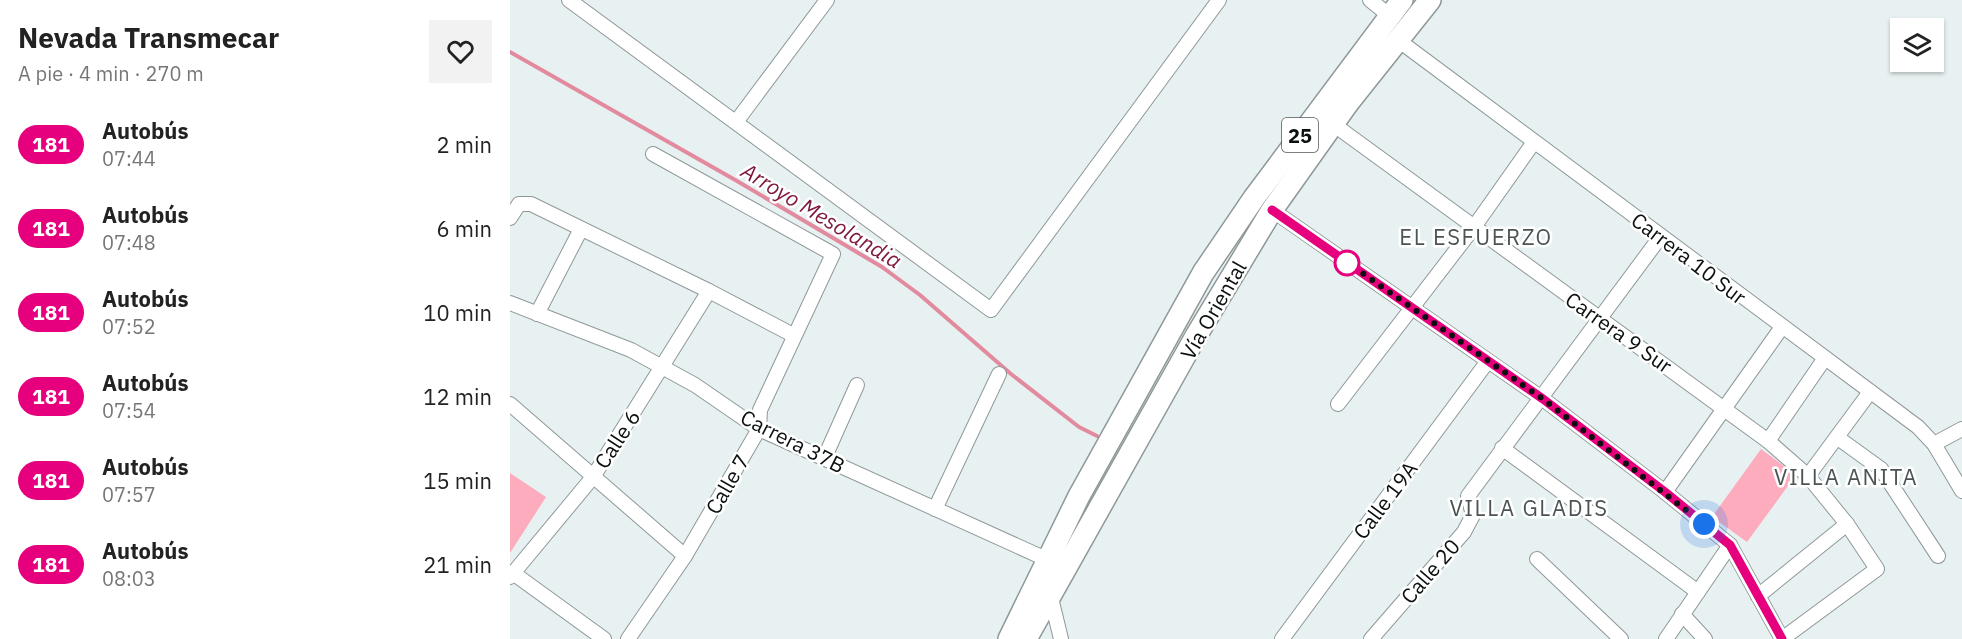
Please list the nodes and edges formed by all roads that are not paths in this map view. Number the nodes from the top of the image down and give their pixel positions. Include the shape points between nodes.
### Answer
1 (569, 0) edge
2 (827, 0) edge
3 (1219, 0) edge
4 (1370, 0) edge
5 (1430, 0) edge
6 (1396, 8) edge
7 (1398, 40) junction
8 (736, 122) junction
9 (1333, 124) junction
10 (1534, 142) junction
11 (653, 154) dead end
12 (1272, 210) junction
13 (511, 216) edge
14 (1474, 227) junction
15 (581, 230) junction
16 (1660, 236) junction
17 (709, 291) junction
18 (510, 303) edge
19 (1412, 308) junction
20 (537, 314) junction
21 (1599, 318) junction
22 (1782, 327) junction
23 (793, 335) junction
24 (1825, 358) junction
25 (1488, 361) junction
26 (662, 366) junction
27 (999, 374) dead end
28 (857, 384) dead end
29 (1870, 392) junction
30 (1543, 399) junction
31 (510, 404) edge
32 (1338, 404) dead end
33 (1724, 408) junction
34 (759, 429) junction
35 (1962, 429) edge
36 (1838, 438) junction
37 (1768, 441) junction
38 (1934, 444) junction
39 (1502, 448) junction
40 (824, 459) junction
41 (1808, 476) junction
42 (593, 477) junction
43 (1962, 491) edge
44 (1665, 492) junction
45 (935, 509) junction
46 (1847, 524) junction
47 (1730, 545) junction
48 (685, 556) junction
49 (1938, 556) dead end
50 (1046, 559) junction
51 (1537, 559) dead end
52 (511, 575) edge
53 (1698, 592) junction
54 (1050, 594) junction
55 (1758, 596) junction
56 (1682, 614) junction
57 (604, 639) edge
58 (628, 639) edge
59 (1009, 639) edge
60 (1026, 639) edge
61 (1061, 639) edge
62 (1282, 639) edge
63 (1371, 639) edge
64 (1621, 639) edge
65 (1666, 639) edge
66 (1705, 639) edge
67 (1782, 639) edge

1 - 8 street
2 - 8 street
3 - 8 street via 991,310
4 - 6 street
5 - 7 highway, Vía Oriental / 25
6 - 50 highway, Vía Oriental / 25 via 1230,232
7 - 9 highway, Vía Oriental / 25
7 - 10 street, Carrera 10 Sur
9 - 12 highway, Vía Oriental / 25
9 - 14 street, Carrera 9 Sur
10 - 14 street
10 - 16 street, Carrera 10 Sur
11 - 23 street, Calle 7 via 833,254
12 - 19 street
12 - 54 highway, Vía Oriental / 25
13 - 15 street via 519,204 531,204
14 - 19 street
14 - 21 street, Carrera 9 Sur
15 - 17 street
15 - 20 street
16 - 21 street, Calle 20
16 - 22 street, Carrera 10 Sur
17 - 23 street
17 - 26 street, Calle 6
18 - 20 street, Carrera 37B
19 - 25 street
19 - 32 street
20 - 26 street, Carrera 37B
21 - 30 street, Calle 20
21 - 33 street, Carrera 9 Sur
22 - 24 street, Carrera 10 Sur
22 - 33 street
23 - 34 street, Calle 7 via 760,410
24 - 29 street, Carrera 10 Sur
24 - 37 street
25 - 30 street
25 - 62 street, Calle 19A
26 - 34 street, Carrera 37B
26 - 42 street, Calle 6
27 - 45 street
28 - 40 street
29 - 36 street
29 - 38 street, Carrera 10 Sur via 1918,427
30 - 39 street, Calle 20
30 - 44 street
31 - 42 street
33 - 37 street, Carrera 9 Sur
33 - 44 street
34 - 40 street, Carrera 37B
34 - 48 street, Calle 7
35 - 38 street
36 - 41 street
36 - 49 street via 1881,470
37 - 41 street, Carrera 9 Sur
38 - 43 street, Carrera 10 Sur
39 - 53 street
39 - 63 street, Calle 20 via 1468,496 1473,515 1464,532
40 - 45 street, Carrera 37B
41 - 46 street, Carrera 9 Sur
42 - 48 street
42 - 52 street, Calle 6
44 - 47 street
45 - 50 street, Carrera 37B
46 - 55 street
46 - 67 street, Carrera 9 Sur via 1877,569
47 - 53 street
47 - 55 street
48 - 58 street, Calle 7
50 - 59 highway, Vía Oriental / 25
51 - 64 street
52 - 57 street
53 - 56 street
54 - 60 highway, Vía Oriental / 25
54 - 61 street
55 - 67 street
56 - 65 street
56 - 66 street

